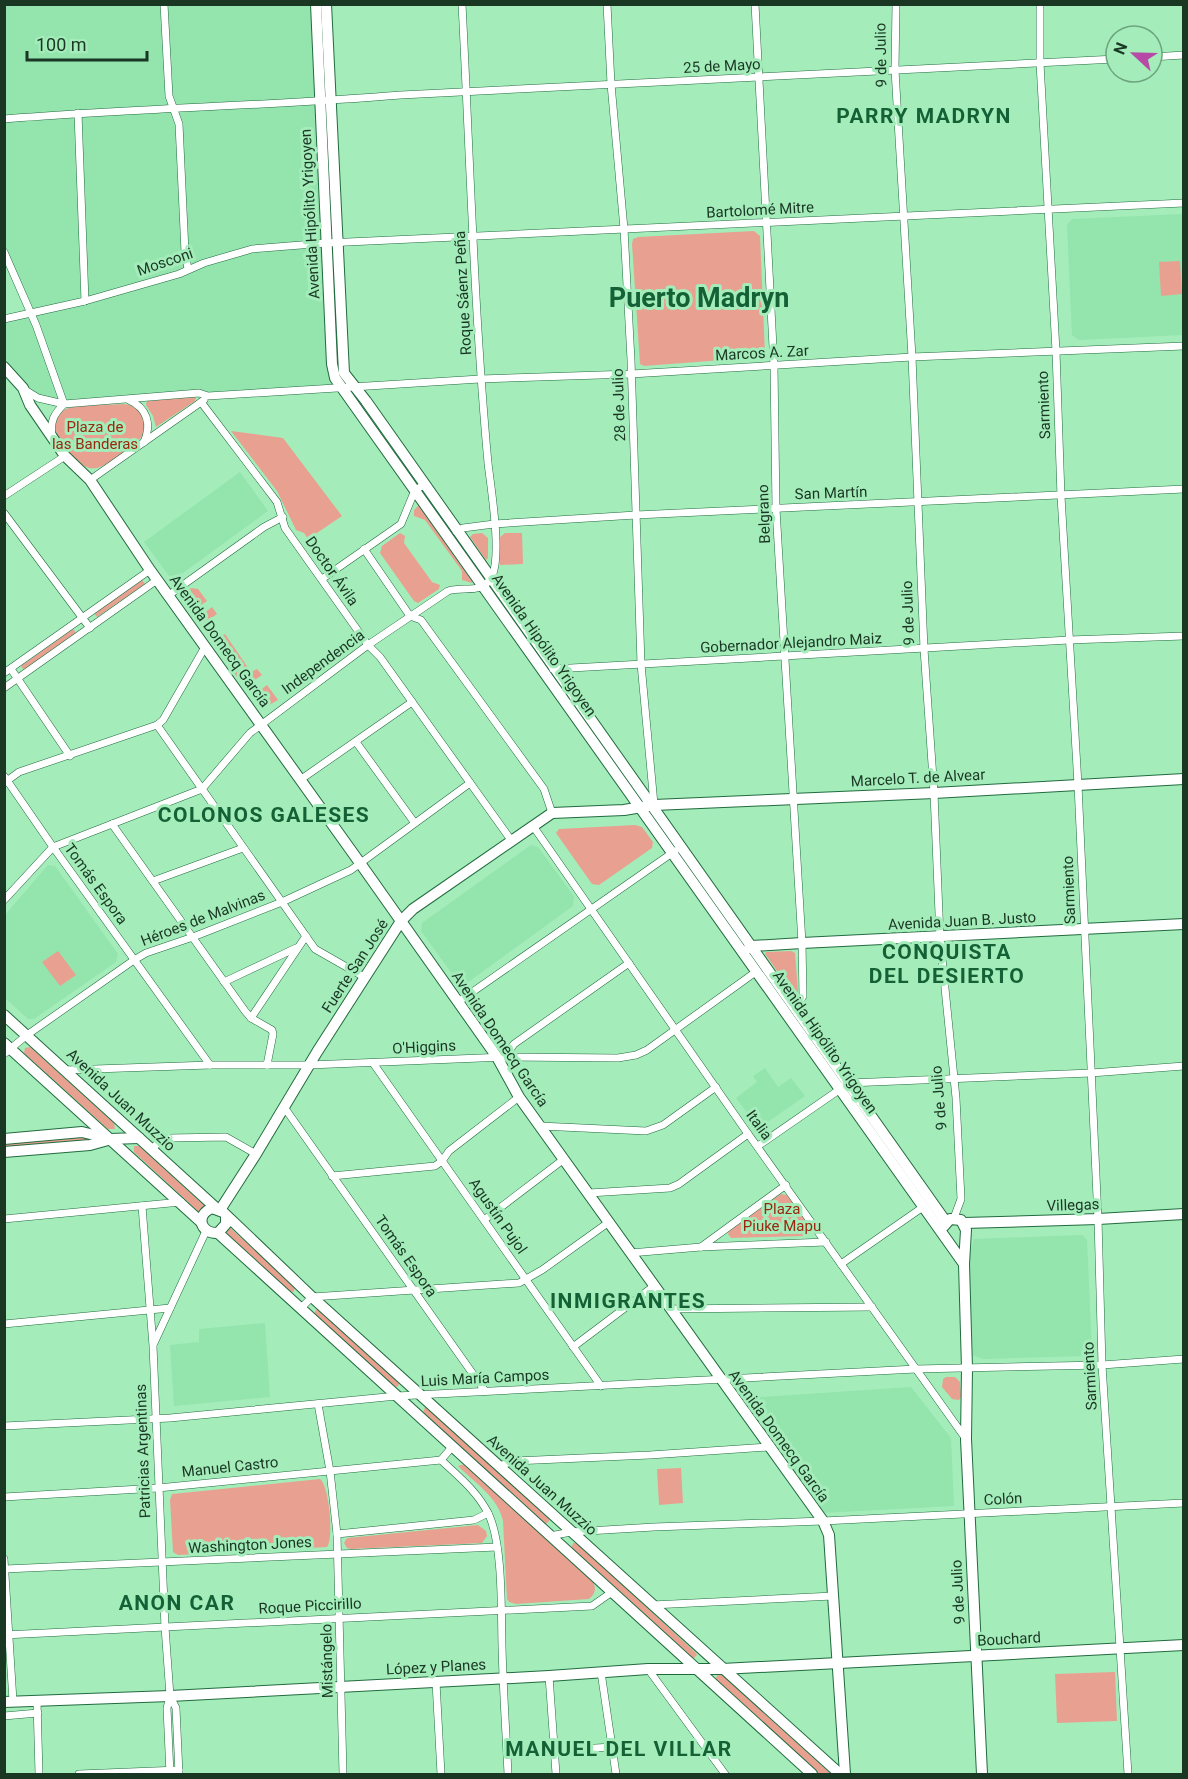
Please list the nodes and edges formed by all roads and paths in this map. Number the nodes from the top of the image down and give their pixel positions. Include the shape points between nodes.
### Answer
1 (164, 4) edge
2 (316, 4) edge
3 (326, 4) edge
4 (462, 4) edge
5 (607, 4) edge
6 (755, 4) edge
7 (896, 4) edge
8 (1040, 4) edge
9 (1184, 56) edge
10 (1164, 57) edge
11 (1104, 60) edge
12 (1040, 63) junction
13 (895, 70) junction
14 (759, 78) junction
15 (611, 84) junction
16 (467, 92) junction
17 (325, 101) junction
18 (172, 109) junction
19 (78, 113) junction
20 (4, 119) edge
21 (1184, 203) edge
22 (1048, 209) junction
23 (904, 216) junction
24 (767, 223) junction
25 (624, 229) junction
26 (473, 237) junction
27 (332, 243) junction
28 (4, 252) edge
29 (188, 269) junction
30 (86, 301) junction
31 (32, 314) junction
32 (4, 319) edge
33 (1184, 346) edge
34 (1056, 351) junction
35 (912, 357) junction
36 (774, 366) junction
37 (4, 367) edge
38 (632, 374) junction
39 (480, 379) junction
40 (23, 388) junction
41 (342, 388) junction
42 (357, 388) junction
43 (208, 396) junction
44 (126, 399) junction
45 (201, 402) junction
46 (64, 404) junction
47 (52, 438) junction
48 (144, 442) junction
49 (65, 456) junction
50 (90, 480) junction
51 (420, 487) junction
52 (1184, 489) edge
53 (4, 496) edge
54 (1061, 496) junction
55 (918, 503) junction
56 (776, 509) junction
57 (4, 513) edge
58 (636, 515) junction
59 (283, 517) junction
60 (494, 524) junction
61 (458, 530) junction
62 (448, 538) junction
63 (364, 549) junction
64 (150, 570) junction
65 (322, 579) junction
66 (157, 580) junction
67 (488, 582) junction
68 (169, 595) junction
69 (410, 616) junction
70 (82, 617) junction
71 (90, 628) junction
72 (1184, 636) edge
73 (1069, 640) junction
74 (368, 645) junction
75 (206, 647) junction
76 (924, 649) junction
77 (784, 657) junction
78 (641, 664) junction
79 (550, 670) junction
80 (8, 671) edge
81 (18, 679) junction
82 (4, 688) edge
83 (412, 702) junction
84 (261, 724) junction
85 (157, 725) junction
86 (356, 742) junction
87 (70, 756) junction
88 (1184, 779) edge
89 (5, 780) edge
90 (300, 780) junction
91 (470, 783) junction
92 (1078, 785) junction
93 (202, 789) junction
94 (933, 793) junction
95 (794, 799) junction
96 (654, 805) junction
97 (640, 808) junction
98 (552, 813) junction
99 (414, 822) junction
100 (112, 824) junction
101 (533, 826) junction
102 (511, 840) junction
103 (53, 847) junction
104 (243, 849) junction
105 (678, 850) junction
106 (360, 863) junction
107 (153, 881) junction
108 (4, 900) edge
109 (282, 902) junction
110 (591, 908) junction
111 (401, 921) junction
112 (1184, 924) edge
113 (1084, 930) junction
114 (306, 936) junction
115 (193, 937) junction
116 (940, 938) junction
117 (801, 943) junction
118 (298, 947) junction
119 (748, 949) junction
120 (134, 960) junction
121 (629, 963) junction
122 (756, 971) junction
123 (364, 977) junction
124 (224, 982) junction
125 (458, 1002) junction
126 (792, 1012) junction
127 (4, 1015) edge
128 (251, 1018) junction
129 (677, 1029) junction
130 (27, 1035) junction
131 (6, 1048) edge
132 (501, 1057) junction
133 (373, 1063) junction
134 (210, 1065) junction
135 (267, 1065) junction
136 (309, 1065) junction
137 (1184, 1066) edge
138 (66, 1070) junction
139 (1091, 1072) junction
140 (953, 1079) junction
141 (845, 1086) junction
142 (716, 1087) junction
143 (519, 1097) junction
144 (284, 1107) junction
145 (540, 1126) junction
146 (748, 1134) junction
147 (139, 1138) junction
148 (4, 1139) edge
149 (110, 1139) junction
150 (758, 1146) junction
151 (152, 1149) junction
152 (4, 1152) edge
153 (256, 1154) junction
154 (564, 1159) junction
155 (442, 1161) junction
156 (333, 1176) junction
157 (786, 1185) junction
158 (589, 1193) junction
159 (181, 1202) junction
160 (142, 1206) junction
161 (924, 1207) junction
162 (221, 1211) junction
163 (1184, 1214) edge
164 (4, 1219) edge
165 (1098, 1219) junction
166 (484, 1220) junction
167 (609, 1222) junction
168 (957, 1224) junction
169 (203, 1226) junction
170 (218, 1233) junction
171 (946, 1236) junction
172 (826, 1242) junction
173 (701, 1247) junction
174 (630, 1253) junction
175 (842, 1263) junction
176 (964, 1264) junction
177 (526, 1280) junction
178 (654, 1286) junction
179 (414, 1290) junction
180 (312, 1297) junction
181 (872, 1307) junction
182 (170, 1308) junction
183 (301, 1308) junction
184 (670, 1309) junction
185 (150, 1310) junction
186 (4, 1324) edge
187 (153, 1346) junction
188 (573, 1347) junction
189 (1184, 1359) edge
190 (1102, 1365) junction
191 (967, 1368) junction
192 (916, 1369) junction
193 (720, 1380) junction
194 (601, 1386) junction
195 (485, 1391) junction
196 (397, 1396) junction
197 (422, 1396) junction
198 (318, 1404) junction
199 (156, 1419) junction
200 (4, 1426) edge
201 (966, 1439) junction
202 (452, 1447) junction
203 (768, 1447) junction
204 (441, 1460) junction
205 (499, 1466) junction
206 (330, 1471) junction
207 (158, 1488) junction
208 (4, 1497) edge
209 (1184, 1503) edge
210 (1112, 1507) junction
211 (488, 1513) junction
212 (969, 1514) junction
213 (823, 1521) junction
214 (572, 1532) junction
215 (337, 1534) junction
216 (550, 1536) junction
217 (497, 1548) junction
218 (338, 1554) junction
219 (4, 1559) edge
220 (161, 1563) junction
221 (5, 1571) edge
222 (612, 1592) junction
223 (833, 1596) junction
224 (651, 1605) junction
225 (501, 1610) junction
226 (340, 1617) junction
227 (165, 1627) junction
228 (6, 1635) edge
229 (669, 1645) junction
230 (1184, 1645) edge
231 (1119, 1648) junction
232 (976, 1656) junction
233 (837, 1663) junction
234 (648, 1669) junction
235 (662, 1669) junction
236 (696, 1669) junction
237 (722, 1669) junction
238 (601, 1672) junction
239 (549, 1676) junction
240 (503, 1679) junction
241 (436, 1682) junction
242 (341, 1686) junction
243 (170, 1696) junction
244 (8, 1704) edge
245 (37, 1708) junction
246 (4, 1716) edge
247 (613, 1747) junction
248 (555, 1750) junction
249 (507, 1753) junction
250 (170, 1772) edge
251 (179, 1772) edge
252 (39, 1774) edge
253 (79, 1774) edge
254 (343, 1774) edge
255 (441, 1774) edge
256 (508, 1774) edge
257 (556, 1774) edge
258 (616, 1774) edge
259 (725, 1774) edge
260 (812, 1774) edge
261 (840, 1774) edge
262 (845, 1774) edge
263 (982, 1774) edge
264 (1128, 1774) edge

1 - 18 street via 168,96
2 - 17 main road, Avenida Hipólito Yrigoyen
3 - 17 main road, Avenida Hipólito Yrigoyen
4 - 16 street, Roque Sáenz Peña
5 - 15 street, 28 de Julio
6 - 14 street, Belgrano
7 - 13 street, 9 de Julio
8 - 12 street, Sarmiento
9 - 10 street
11 - 12 street, 25 de Mayo
12 - 13 street, 25 de Mayo
12 - 22 street, Sarmiento
13 - 14 street, 25 de Mayo
13 - 23 street, 9 de Julio
14 - 15 street, 25 de Mayo
14 - 24 street, Belgrano
15 - 16 street, 25 de Mayo
15 - 25 street, 28 de Julio
16 - 17 street, 25 de Mayo
16 - 26 street, Roque Sáenz Peña
17 - 18 street, 25 de Mayo
17 - 27 main road, Avenida Hipólito Yrigoyen
18 - 19 street, 25 de Mayo
18 - 29 street via 179,124
19 - 20 street, 25 de Mayo
19 - 30 street
21 - 22 street, Bartolomé Mitre
22 - 23 street, Bartolomé Mitre
22 - 34 street, Sarmiento
23 - 24 street, Bartolomé Mitre
23 - 35 street, 9 de Julio
24 - 25 street, Bartolomé Mitre
24 - 36 street, Belgrano
25 - 26 street, Bartolomé Mitre
25 - 38 street, 28 de Julio
26 - 27 street, Bartolomé Mitre
26 - 39 street, Roque Sáenz Peña
27 - 29 street, Mosconi via 252,249
27 - 41 main road, Avenida Hipólito Yrigoyen via 332,364
27 - 42 main road, Avenida Hipólito Yrigoyen via 344,373
28 - 31 street
29 - 30 street, Mosconi
30 - 31 street, Mosconi
31 - 32 street, Mosconi
31 - 46 street
33 - 34 street, Marcos A. Zar
34 - 35 street, Marcos A. Zar
34 - 54 street, Sarmiento
35 - 36 street, Marcos A. Zar
35 - 55 street, 9 de Julio
36 - 38 street, Marcos A. Zar
36 - 56 street, Belgrano
37 - 40 main road, Avenida Domecq García
38 - 39 street, Marcos A. Zar
38 - 58 street, 28 de Julio
39 - 42 street, Marcos A. Zar
39 - 60 street, Roque Sáenz Peña
40 - 46 street via 38,398
40 - 47 main road, Avenida Domecq García
41 - 42 street, Marcos A. Zar
41 - 43 street, Marcos A. Zar
41 - 51 main road, Avenida Hipólito Yrigoyen
42 - 51 main road, Avenida Hipólito Yrigoyen
43 - 44 street, Marcos A. Zar via 199,393
43 - 45 street
44 - 46 street
44 - 48 street via 145,414 148,428
45 - 48 street
45 - 59 street, Doctor Ávila via 277,502
46 - 47 street via 52,421
47 - 49 main road, Avenida Domecq García
48 - 50 street
49 - 50 main road, Avenida Domecq García
49 - 53 street
50 - 64 main road, Avenida Domecq García
51 - 61 main road, Avenida Hipólito Yrigoyen
51 - 62 main road, Avenida Hipólito Yrigoyen
51 - 63 street via 401,524
52 - 54 street, San Martín
54 - 55 street, San Martín
54 - 73 street, Sarmiento
55 - 56 street, San Martín
55 - 76 street, 9 de Julio
56 - 58 street, San Martín
56 - 77 street, Belgrano
57 - 70 street
58 - 60 street, San Martín
58 - 78 street, 28 de Julio
59 - 65 street, Doctor Ávila via 285,528
59 - 68 street via 264,526
60 - 61 street, San Martín
60 - 67 street, Roque Sáenz Peña via 496,566
61 - 62 street, San Martín
61 - 67 main road, Avenida Hipólito Yrigoyen
62 - 67 main road, Avenida Hipólito Yrigoyen
63 - 65 street
63 - 69 street
64 - 66 main road, Avenida Domecq García
64 - 70 street
65 - 74 street, Doctor Ávila
66 - 68 main road, Avenida Domecq García
66 - 71 street
67 - 69 street, Independencia via 475,590 448,591
67 - 79 main road, Avenida Hipólito Yrigoyen
68 - 75 main road, Avenida Domecq García
69 - 74 street, Independencia
69 - 98 street via 421,620 544,789
70 - 71 street
70 - 80 street
71 - 81 street
72 - 73 street, Gobernador Alejandro Maiz
73 - 76 street, Gobernador Alejandro Maiz
73 - 92 street, Sarmiento
74 - 83 street, Doctor Ávila
74 - 84 street, Independencia
75 - 84 main road, Avenida Domecq García
75 - 85 street
76 - 77 street, Gobernador Alejandro Maiz
76 - 94 street, 9 de Julio
77 - 78 street, Gobernador Alejandro Maiz
77 - 95 street, Belgrano
78 - 79 street, Gobernador Alejandro Maiz
78 - 96 street, 28 de Julio
79 - 96 main road, Avenida Hipólito Yrigoyen
79 - 97 main road, Avenida Hipólito Yrigoyen
80 - 81 street
81 - 82 street
81 - 87 street
83 - 86 street
83 - 91 street, Doctor Ávila
84 - 90 main road, Avenida Domecq García
84 - 93 street, Independencia
85 - 87 street
85 - 93 street
86 - 90 street
86 - 99 street
87 - 89 street
88 - 92 main road, Marcelo T. de Alvear
89 - 103 street, Tomás Espora
90 - 106 main road, Avenida Domecq García
91 - 99 street, Héroes de Malvinas
91 - 102 street, Doctor Ávila
92 - 94 main road, Marcelo T. de Alvear
92 - 113 street, Sarmiento
93 - 100 street, Independencia
93 - 104 street
94 - 95 main road, Marcelo T. de Alvear
94 - 116 street, 9 de Julio
95 - 96 main road, Marcelo T. de Alvear
95 - 117 street, Belgrano
96 - 97 main road
96 - 105 main road, Avenida Hipólito Yrigoyen
97 - 98 main road
97 - 105 main road, Avenida Hipólito Yrigoyen
98 - 101 main road, Fuerte San José
99 - 106 street, Héroes de Malvinas
100 - 103 street, Independencia
100 - 107 street
101 - 102 main road, Fuerte San José
101 - 110 street, Italia
102 - 111 main road, Fuerte San José
103 - 108 street, Independencia
103 - 120 street, Tomás Espora
104 - 107 street
104 - 109 street
105 - 110 street
105 - 119 main road, Avenida Hipólito Yrigoyen
106 - 109 street, Héroes de Malvinas
106 - 111 main road, Avenida Domecq García
107 - 115 street
109 - 114 street
109 - 115 street, Héroes de Malvinas
110 - 121 street, Italia
110 - 125 street
111 - 123 main road, Fuerte San José
111 - 125 main road, Avenida Domecq García
112 - 113 main road, Avenida Juan B. Justo
113 - 116 main road, Avenida Juan B. Justo
113 - 139 street, Sarmiento
114 - 118 street
114 - 123 street via 315,949
115 - 120 street, Héroes de Malvinas
115 - 124 street
116 - 117 main road, Avenida Juan B. Justo
116 - 140 street, 9 de Julio
117 - 119 main road, Avenida Juan B. Justo
117 - 126 street, Belgrano via 803,996
118 - 124 street
118 - 128 street
119 - 122 main road, Avenida Hipólito Yrigoyen
119 - 126 main road, Avenida Hipólito Yrigoyen
120 - 130 street, Héroes de Malvinas
120 - 134 street, Tomás Espora
121 - 129 street, Italia
121 - 132 street
122 - 126 main road, Avenida Hipólito Yrigoyen
122 - 129 street, O'Higgins
123 - 136 main road, Fuerte San José
124 - 128 street
125 - 132 main road, Avenida Domecq García
126 - 141 main road, Avenida Hipólito Yrigoyen
127 - 130 main road, Avenida Juan Muzzio
128 - 135 street via 272,1030
129 - 132 street, O'Higgins via 647,1050 626,1057
129 - 142 street, Italia
130 - 131 street, Héroes de Malvinas
130 - 138 main road, Avenida Juan Muzzio
131 - 149 main road
132 - 133 street, O'Higgins
132 - 143 main road, Avenida Domecq García
133 - 136 street, O'Higgins
133 - 155 street, Agustín Pujol
134 - 135 street, O'Higgins
134 - 138 street, O'Higgins
135 - 136 street, O'Higgins
136 - 144 main road, Fuerte San José
137 - 139 street
138 - 147 main road, Avenida Juan Muzzio
139 - 140 street
139 - 165 street, Sarmiento
140 - 141 street
140 - 168 street, 9 de Julio via 961,1198
141 - 150 street
141 - 161 main road, Avenida Hipólito Yrigoyen
141 - 168 main road, Avenida Hipólito Yrigoyen
142 - 145 street via 663,1125 646,1131
142 - 146 street, Italia
143 - 145 main road, Avenida Domecq García
143 - 155 street via 448,1151
144 - 153 main road, Fuerte San José
144 - 156 street, Tomás Espora
145 - 154 main road, Avenida Domecq García
146 - 150 street, Italia
146 - 158 street via 670,1188
147 - 149 main road
147 - 151 main road, Avenida Juan Muzzio
148 - 149 main road via 82,1132
149 - 152 main road via 90,1145
149 - 159 main road
150 - 157 street, Italia
151 - 153 street via 169,1138 226,1137
151 - 162 main road, Avenida Juan Muzzio
153 - 162 main road, Fuerte San José
154 - 158 main road, Avenida Domecq García
154 - 166 street
155 - 156 street via 415,1169
155 - 166 street, Agustín Pujol
156 - 179 street, Tomás Espora
157 - 172 street, Italia
157 - 173 street
158 - 167 main road, Avenida Domecq García
159 - 160 street
159 - 169 main road
160 - 164 street
160 - 185 street, Patricias Argentinas
161 - 171 main road, Avenida Hipólito Yrigoyen
161 - 175 street
162 - 169 main road via 204,1212
162 - 170 main road via 226,1224
162 - 180 main road, Avenida Juan Muzzio
163 - 165 main road, Villegas
165 - 168 main road, Villegas
165 - 190 street, Sarmiento
166 - 177 street, Agustín Pujol
167 - 174 main road, Avenida Domecq García
167 - 177 street
168 - 171 main road via 943,1228
168 - 171 main road, Villegas via 957,1241
168 - 176 main road, 9 de Julio
169 - 170 main road
169 - 182 street
170 - 183 main road
171 - 176 main road
172 - 173 street
172 - 175 street, Italia
173 - 174 street
174 - 178 main road, Avenida Domecq García
175 - 181 street, Italia
176 - 191 main road, 9 de Julio
177 - 179 street via 509,1285
177 - 188 street, Agustín Pujol
178 - 184 main road, Avenida Domecq García
178 - 188 street
179 - 180 street
179 - 195 street, Tomás Espora
180 - 183 street
180 - 197 main road, Avenida Juan Muzzio
181 - 184 street
181 - 192 street, Italia
182 - 185 street
182 - 187 street
183 - 196 main road
184 - 193 main road, Avenida Domecq García
185 - 186 street
185 - 187 street, Patricias Argentinas
187 - 199 street, Patricias Argentinas
188 - 194 street, Agustín Pujol
189 - 190 street, Luis María Campos
190 - 191 street, Luis María Campos
190 - 210 street, Sarmiento
191 - 192 street, Luis María Campos
191 - 201 main road, 9 de Julio
192 - 193 street, Luis María Campos
192 - 201 street, Italia
193 - 194 street, Luis María Campos
193 - 203 main road, Avenida Domecq García
194 - 195 street, Luis María Campos
195 - 197 street, Luis María Campos
196 - 197 street, Luis María Campos
196 - 198 street, Luis María Campos
196 - 202 main road
197 - 205 main road, Avenida Juan Muzzio
198 - 199 street, Luis María Campos
198 - 206 street, Mistángelo
199 - 200 street, Luis María Campos
199 - 207 street, Patricias Argentinas
201 - 212 main road, 9 de Julio
202 - 204 street
202 - 216 main road
203 - 205 street via 514,1461
203 - 213 main road, Avenida Domecq García
204 - 206 street, Manuel Castro
204 - 211 street via 475,1492
205 - 214 main road, Avenida Juan Muzzio
206 - 207 street, Manuel Castro
206 - 215 street, Mistángelo
207 - 208 street, Manuel Castro
207 - 220 street, Patricias Argentinas
209 - 210 street, Colón
210 - 212 street, Colón
210 - 231 street, Sarmiento
211 - 215 street via 474,1520
211 - 217 street
212 - 213 street, Colón
212 - 232 main road, 9 de Julio
213 - 214 street
213 - 223 main road, Avenida Domecq García via 829,1535
214 - 216 street
214 - 224 main road, Avenida Juan Muzzio
215 - 218 street, Mistángelo
216 - 222 main road
217 - 218 street, Washington Jones
217 - 225 street
218 - 220 street, Washington Jones
218 - 226 street, Mistángelo
219 - 221 street
220 - 221 street, Washington Jones
220 - 227 street, Patricias Argentinas
221 - 228 street
222 - 225 street, Roque Piccirillo via 592,1606
222 - 229 main road
223 - 224 street
223 - 233 main road, Avenida Domecq García
224 - 237 main road, Avenida Juan Muzzio
225 - 226 street, Roque Piccirillo
225 - 240 street
226 - 227 street, Roque Piccirillo
226 - 242 street, Mistángelo
227 - 228 street, Roque Piccirillo
227 - 243 street, Patricias Argentinas
228 - 244 street
229 - 235 main road via 670,1661
229 - 236 main road
230 - 231 main road, Bouchard
231 - 232 main road, Bouchard
231 - 264 street, Sarmiento
232 - 233 main road, Bouchard
232 - 263 main road, 9 de Julio
233 - 237 main road, López y Planes
233 - 262 main road, Avenida Domecq García
234 - 235 main road, López y Planes
234 - 238 main road, López y Planes
234 - 259 street
235 - 236 main road, López y Planes
236 - 237 main road, López y Planes
236 - 260 main road
237 - 261 main road, Avenida Juan Muzzio
238 - 239 main road, López y Planes
238 - 247 street
239 - 240 main road, López y Planes
239 - 248 street
240 - 241 main road, López y Planes
240 - 249 street
241 - 242 main road, López y Planes
241 - 255 street
242 - 243 main road, López y Planes
242 - 254 street, Mistángelo
243 - 245 main road, López y Planes
243 - 250 street, Patricias Argentinas via 166,1708
243 - 251 street, Patricias Argentinas via 176,1708
244 - 245 main road, López y Planes
245 - 246 street, López y Planes
245 - 252 street
247 - 248 street
247 - 258 street
248 - 249 street
248 - 257 street
249 - 256 street
250 - 251 street
250 - 253 street

